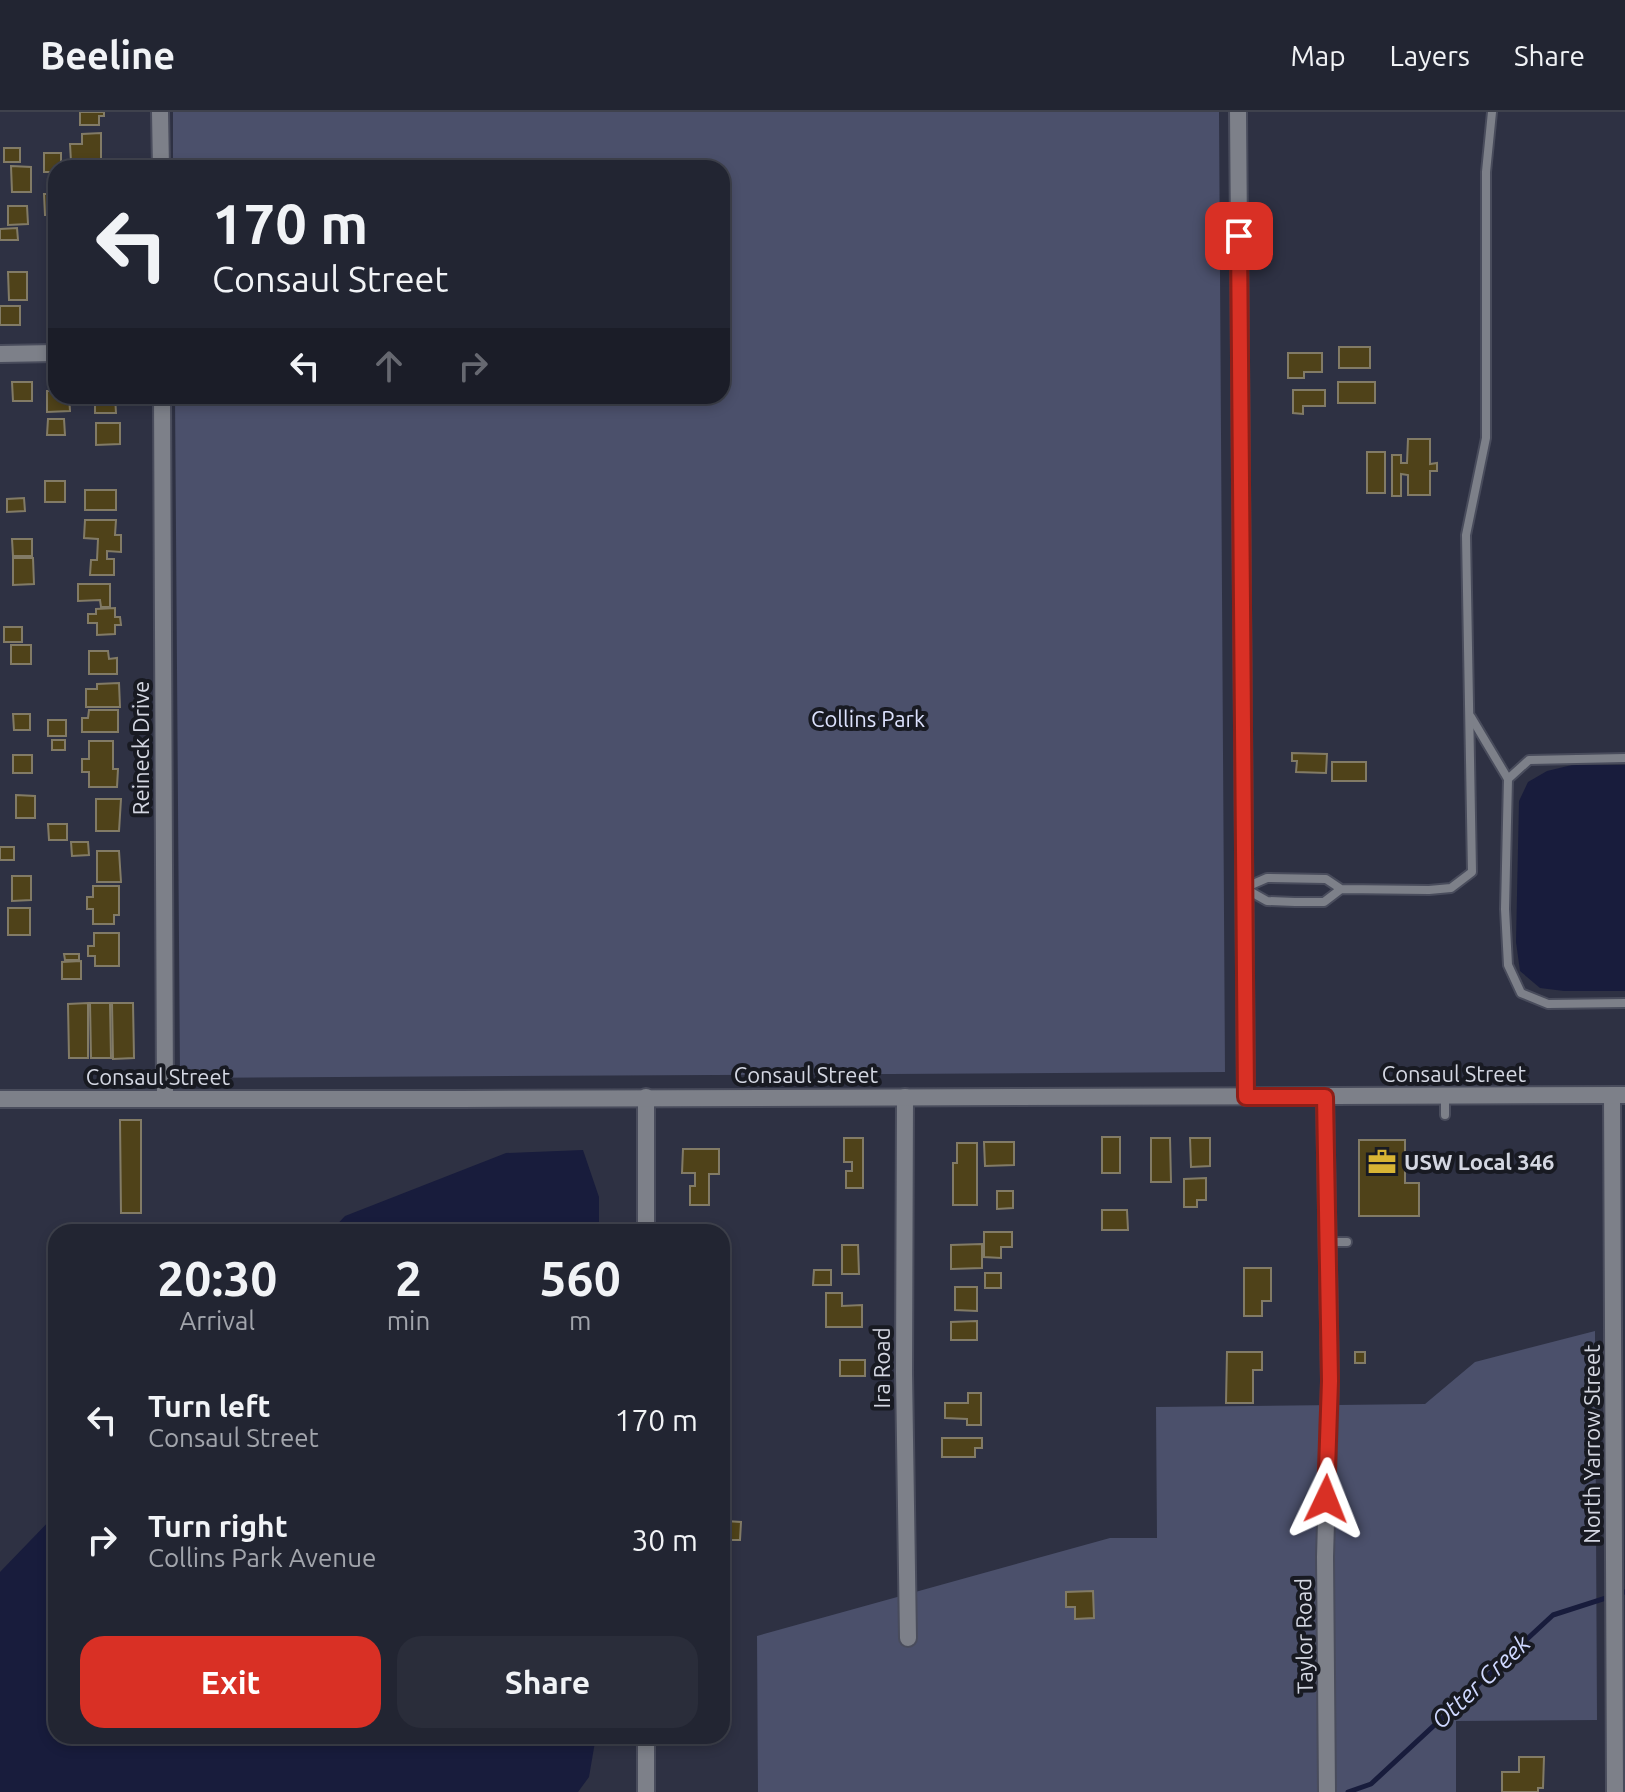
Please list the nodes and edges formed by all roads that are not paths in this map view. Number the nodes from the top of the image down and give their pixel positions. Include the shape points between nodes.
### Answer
1 (160, 112) edge
2 (1238, 112) edge
3 (1492, 112) edge
4 (161, 160) edge
5 (48, 353) edge
6 (0, 354) edge
7 (162, 404) edge
8 (1469, 715) junction
9 (1625, 758) edge
10 (1508, 779) junction
11 (1244, 888) junction
12 (1341, 889) junction
13 (1625, 1003) edge
14 (1618, 1095) edge
15 (646, 1097) junction
16 (905, 1097) junction
17 (1246, 1097) junction
18 (1325, 1097) junction
19 (1445, 1097) junction
20 (0, 1099) edge
21 (165, 1099) junction
22 (1445, 1115) dead end
23 (1619, 1162) edge
24 (646, 1224) edge
25 (1327, 1242) junction
26 (1347, 1242) dead end
27 (908, 1638) dead end
28 (1620, 1698) edge
29 (646, 1744) edge
30 (646, 1792) edge
31 (1327, 1792) edge
32 (1615, 1792) edge

1 - 4 street
2 - 11 street
3 - 8 lane via 1486,172 1486,438 1466,535
5 - 6 street
7 - 21 street, Reineck Drive
8 - 10 lane
8 - 12 lane via 1472,872 1451,888
9 - 10 lane via 1529,760
10 - 13 lane via 1508,965 1521,993 1548,1004
11 - 12 lane via 1267,878 1326,879
11 - 12 lane via 1267,901 1295,902 1324,902
11 - 17 street
14 - 19 street, Consaul Street
14 - 23 street, North Yarrow Street
15 - 16 street, Consaul Street
15 - 21 street, Consaul Street
15 - 24 street
16 - 17 street, Consaul Street
16 - 27 street, Ira Road
17 - 18 street, Consaul Street
18 - 19 street, Consaul Street
18 - 25 street, Taylor Road
19 - 22 lane
20 - 21 street, Consaul Street
23 - 28 street, North Yarrow Street
25 - 26 lane
25 - 31 street, Taylor Road
28 - 32 street, North Yarrow Street
29 - 30 street

